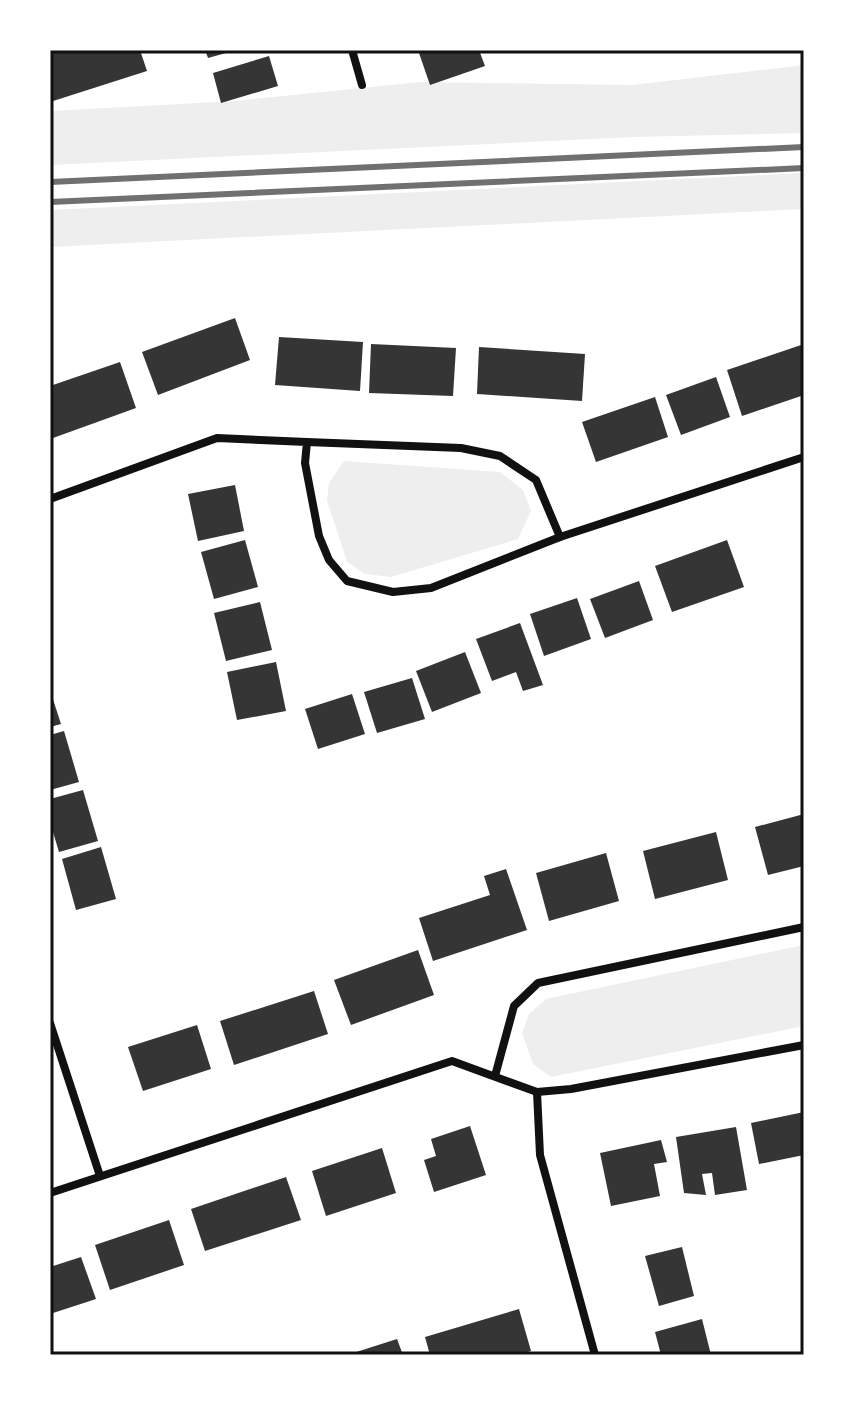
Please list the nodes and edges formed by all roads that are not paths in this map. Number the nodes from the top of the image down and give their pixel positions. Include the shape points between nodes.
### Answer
1 (352, 50) edge
2 (362, 85) dead end
3 (307, 442) junction
4 (804, 457) edge
5 (50, 499) edge
6 (560, 537) junction
7 (804, 927) edge
8 (50, 1023) edge
9 (804, 1045) edge
10 (495, 1076) junction
11 (537, 1092) junction
12 (100, 1176) junction
13 (50, 1193) edge
14 (595, 1355) edge

1 - 2 street
3 - 5 street via 217,438
3 - 6 street via 461,448 500,456 536,480
3 - 6 street via 305,463 319,536 329,560 347,581 393,592 431,588
4 - 6 street
7 - 10 street via 538,983 514,1006
8 - 12 street
9 - 11 street
10 - 11 street
10 - 12 street via 452,1061
11 - 14 street via 540,1155
12 - 13 street

